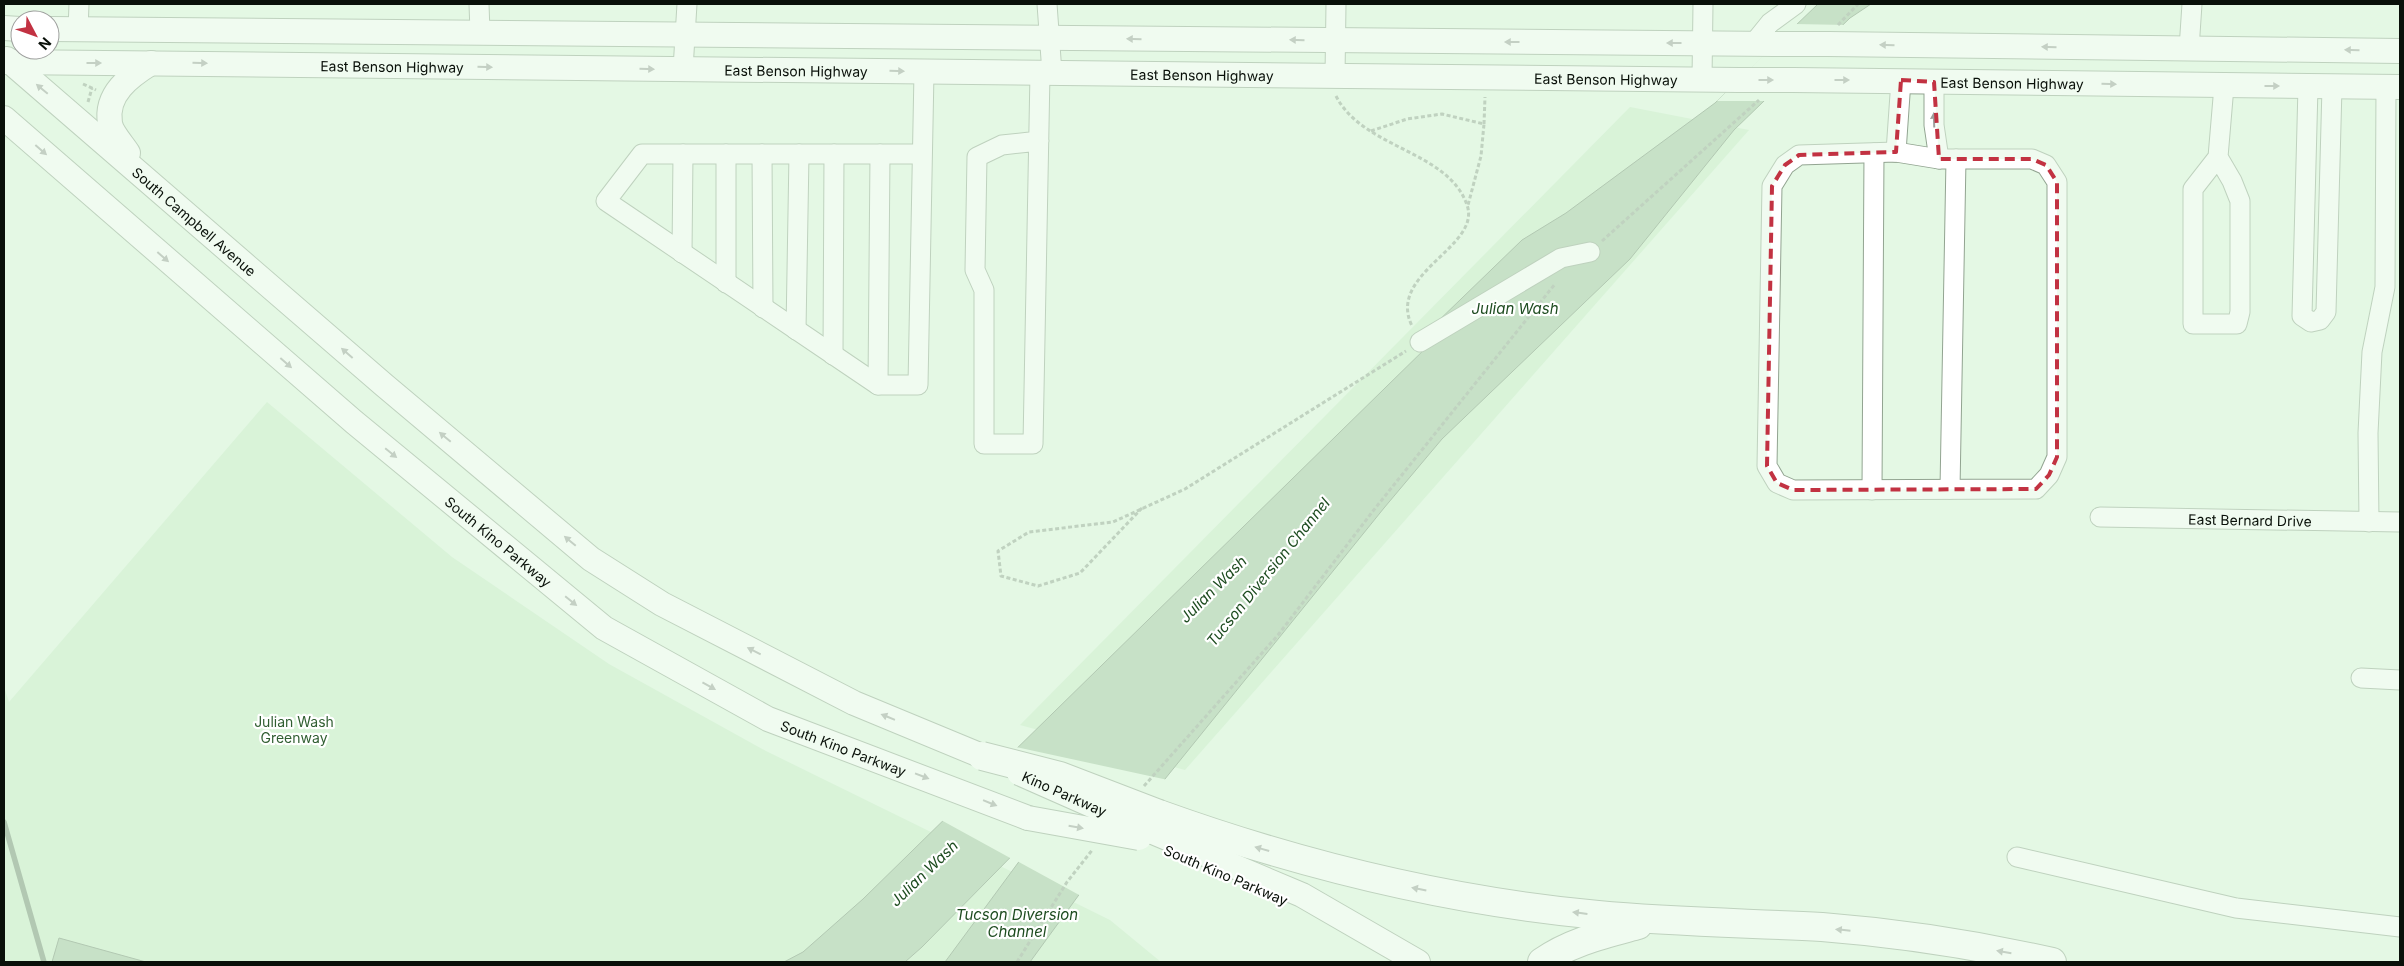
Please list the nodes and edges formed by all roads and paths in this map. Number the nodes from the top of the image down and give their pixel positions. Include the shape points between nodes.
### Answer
1 (79, 4) edge
2 (479, 4) edge
3 (687, 4) edge
4 (1336, 4) edge
5 (1704, 4) edge
6 (1796, 4) edge
7 (1858, 4) edge
8 (2192, 4) edge
9 (1047, 6) edge
10 (60, 29) edge
11 (78, 30) junction
12 (480, 32) junction
13 (686, 34) junction
14 (1831, 36) junction
15 (1049, 38) junction
16 (1336, 41) junction
17 (1703, 44) junction
18 (1764, 44) junction
19 (2156, 48) junction
20 (2190, 49) junction
21 (2400, 51) edge
22 (6, 60) edge
23 (151, 63) junction
24 (683, 69) junction
25 (924, 72) junction
26 (1046, 73) junction
27 (1335, 76) junction
28 (1486, 77) junction
29 (1702, 79) junction
30 (1901, 80) junction
31 (1934, 82) junction
32 (2157, 85) junction
33 (2224, 86) junction
34 (2308, 86) junction
35 (2332, 87) junction
36 (2393, 87) edge
37 (92, 88) dead end
38 (1766, 93) dead end
39 (87, 104) dead end
40 (4, 118) edge
41 (1484, 124) junction
42 (1370, 131) junction
43 (1039, 141) junction
44 (1896, 152) junction
45 (1874, 153) junction
46 (683, 154) junction
47 (726, 154) junction
48 (762, 154) junction
49 (799, 154) junction
50 (834, 154) junction
51 (880, 154) junction
52 (922, 154) junction
53 (2218, 157) junction
54 (1947, 159) junction
55 (140, 174) junction
56 (2393, 176) edge
57 (1468, 207) junction
58 (1590, 252) joint
59 (682, 253) junction
60 (2393, 270) edge
61 (1558, 282) dead end
62 (726, 283) junction
63 (763, 308) junction
64 (796, 330) junction
65 (1420, 342) junction
66 (833, 355) junction
67 (878, 385) junction
68 (1950, 489) junction
69 (1872, 490) junction
70 (1142, 508) junction
71 (2100, 517) dead end
72 (2369, 522) junction
73 (2400, 522) edge
74 (2361, 678) dead end
75 (2400, 680) edge
76 (982, 756) joint
77 (1143, 787) dead end
78 (1148, 827) junction
79 (1096, 846) dead end
80 (2017, 857) dead end
81 (1664, 919) junction
82 (2400, 927) edge
83 (1017, 962) edge
84 (1391, 962) edge
85 (1418, 962) edge
86 (1542, 962) edge
87 (2052, 962) edge

1 - 11 street
2 - 12 street
3 - 13 street
4 - 16 street
5 - 17 street
6 - 18 street via 1770,23
7 - 14 path
8 - 20 street
9 - 15 street
10 - 11 main road
11 - 12 main road
12 - 13 main road
13 - 15 main road
13 - 24 street
14 - 18 main road, bridge
19 -> 14 main road
16 -> 15 main road
15 - 26 street
17 -> 16 main road
16 - 27 street
17 - 18 main road
17 - 29 street
19 - 20 main road
19 - 32 main road
21 -> 20 main road
22 -> 23 main road, East Benson Highway
55 -> 22 main road, South Campbell Avenue
23 -> 24 main road, East Benson Highway
23 - 55 main road via 126,79 110,108 110,124
24 -> 25 main road, East Benson Highway
25 - 26 main road, East Benson Highway
25 - 52 street
26 - 27 main road, East Benson Highway
26 - 43 street
27 - 28 main road, East Benson Highway
27 - 42 path via 1334,94 1339,104
28 - 29 main road, East Benson Highway
28 - 41 path
29 -> 30 main road, East Benson Highway, bridge
30 - 31 main road, East Benson Highway
30 - 44 street
31 -> 32 main road, East Benson Highway
54 -> 31 street via 1934,125
32 - 33 main road, East Benson Highway
33 -> 34 main road, East Benson Highway
33 - 53 street
34 - 35 main road, East Benson Highway
34 - 35 street via 2302,316 2311,322 2320,320 2326,312
35 - 36 main road, East Benson Highway
36 - 56 street
37 - 39 path
38 - 58 path
40 -> 78 main road, South Kino Parkway, bridge via 354,422 604,628 768,718 1028,818
41 - 42 path via 1442,114 1407,119
41 - 57 path via 1481,156
42 - 57 path via 1439,169 1462,192
43 - 43 street via 1033,444 984,444 984,290 975,270 977,157 1002,145
44 - 45 street
44 - 54 street
45 - 69 street
45 - 69 street via 1800,155 1785,165 1772,186 1767,466 1777,483 1793,490
46 - 47 street
46 - 59 street
46 - 59 street via 642,154 606,201
47 - 48 street
47 - 62 street
48 - 49 street
48 - 63 street
49 - 50 street
49 - 64 street
50 - 51 street
50 - 66 street
51 - 52 street
51 - 67 street
52 - 67 street via 918,385
53 - 53 street via 2240,202 2240,312 2237,324 2193,324 2193,189
54 - 68 street
54 - 68 street via 2032,159 2046,165 2057,182 2057,458 2050,475 2036,489
76 -> 55 main road, South Campbell Avenue via 854,703 662,604 591,559
56 - 60 street
57 - 65 path via 1467,222 1458,238 1408,295 1408,319
58 - 65 street via 1561,258
59 - 62 street
60 - 72 street via 2385,286 2372,352 2368,433
61 - 77 path via 1373,511 1278,635
62 - 63 street
63 - 64 street
64 - 66 street
65 - 70 path via 1185,489
66 - 67 street
68 - 69 street
70 - 70 path via 1113,522 1029,532 998,551 1001,576 1038,586 1080,573
71 - 72 street, East Bernard Drive
72 - 73 street, East Bernard Drive
74 - 75 street
76 - 78 highway, bridge via 1060,776
81 -> 78 highway via 1497,903 1403,886 1266,850
78 - 84 main road, South Kino Parkway via 1353,937
78 - 85 main road, South Kino Parkway via 1302,895
79 - 83 path via 1067,882
80 - 82 street via 2236,908
81 - 86 highway via 1600,935 1555,953
87 -> 81 highway via 1893,934

